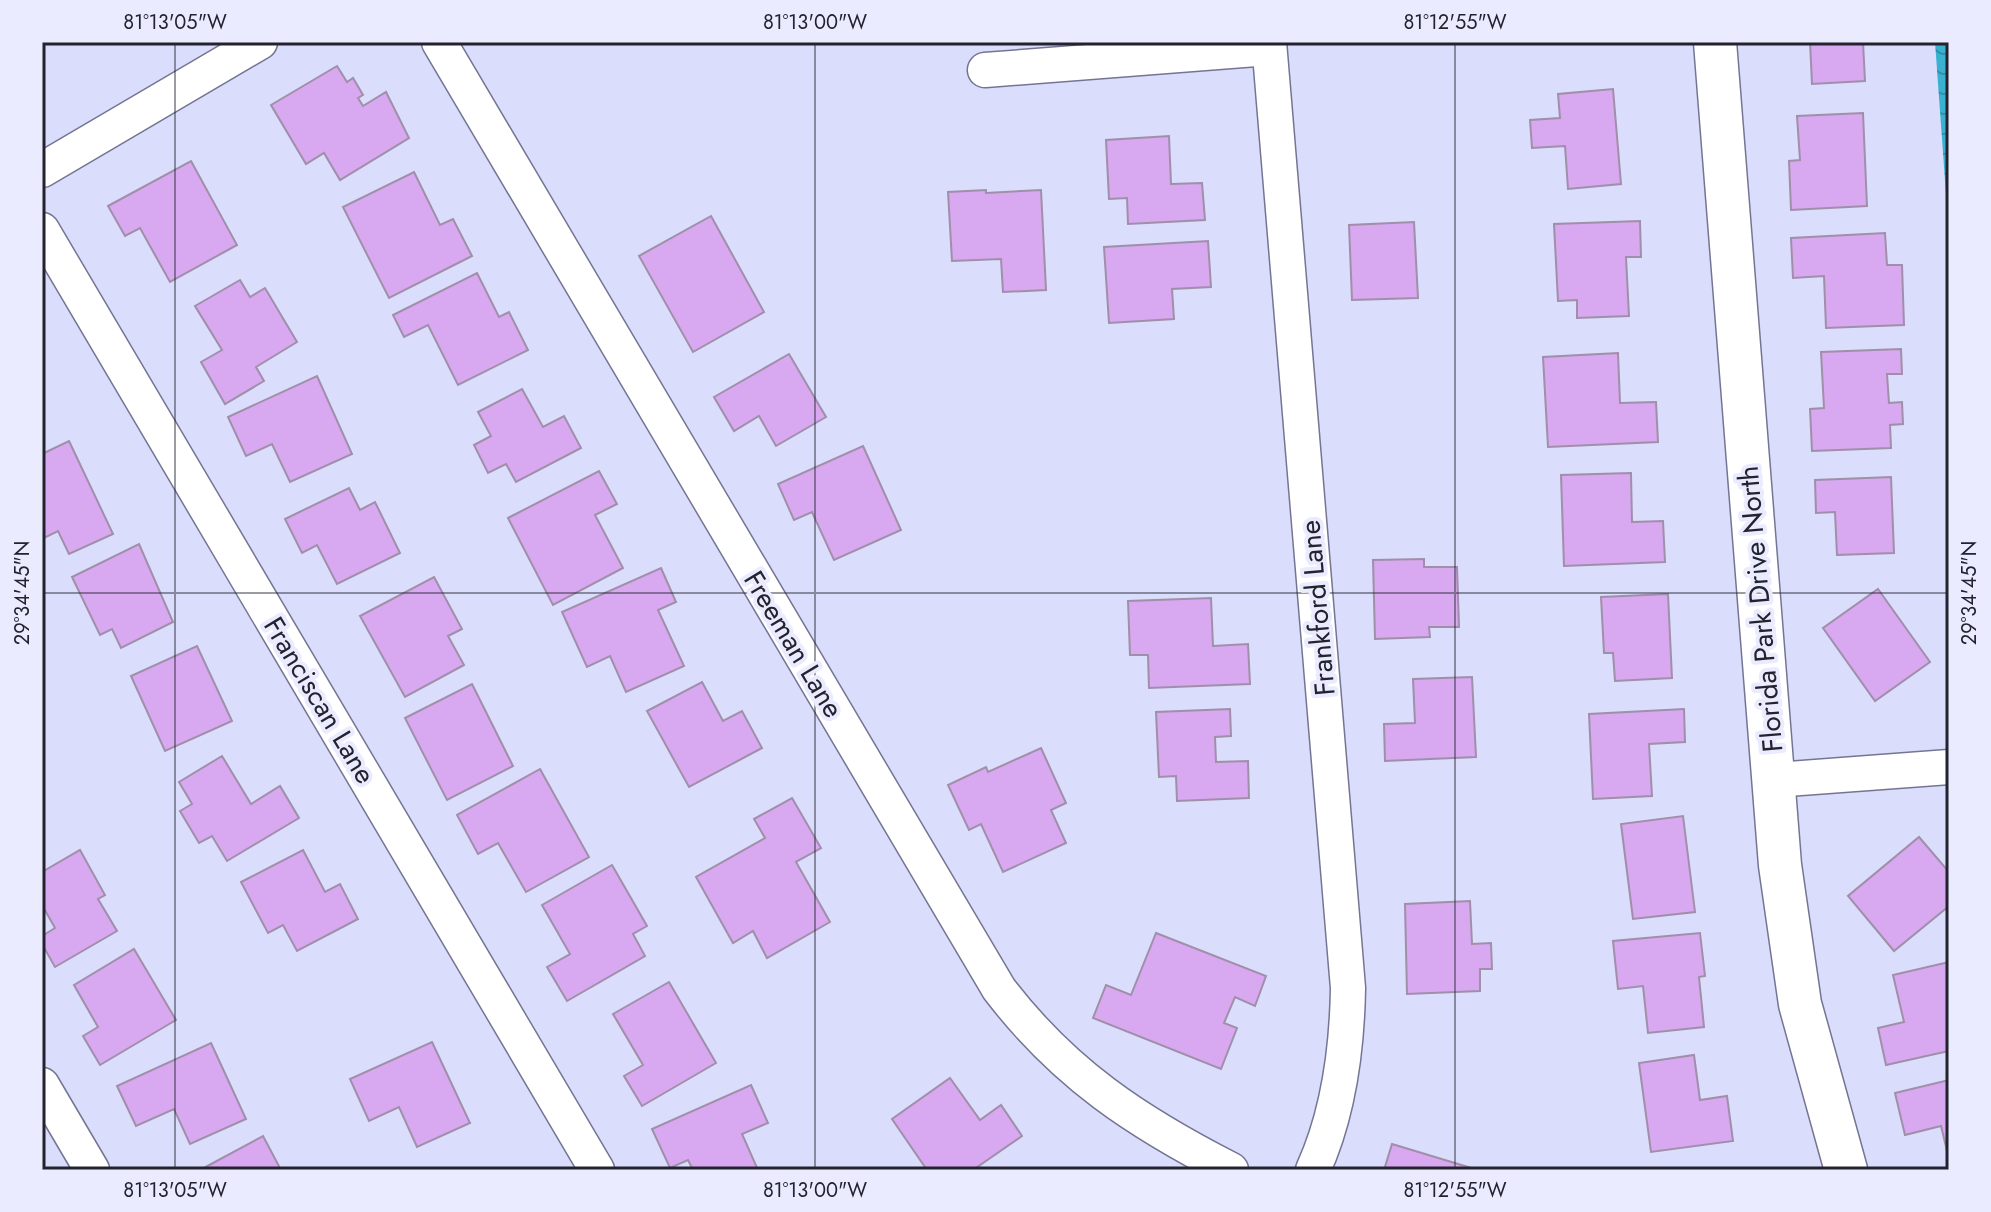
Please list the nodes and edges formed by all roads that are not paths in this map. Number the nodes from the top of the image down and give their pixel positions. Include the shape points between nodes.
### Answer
1 (260, 42) edge
2 (439, 42) edge
3 (1715, 42) edge
4 (1269, 45) edge
5 (985, 70) dead end
6 (42, 170) edge
7 (42, 230) edge
8 (1949, 767) edge
9 (1774, 780) junction
10 (42, 1085) edge
11 (92, 1170) edge
12 (597, 1170) edge
13 (1231, 1170) edge
14 (1313, 1170) edge
15 (1846, 1170) edge

1 - 6 street
2 - 13 street, Freeman Lane via 999,989 1035,1033 1100,1092
3 - 9 street, Florida Park Drive North
4 - 5 street
4 - 14 street, Frankford Lane via 1348,988 1344,1060 1328,1132
7 - 12 street, Franciscan Lane
8 - 9 street
9 - 15 street, Florida Park Drive North via 1800,1004
10 - 11 street

